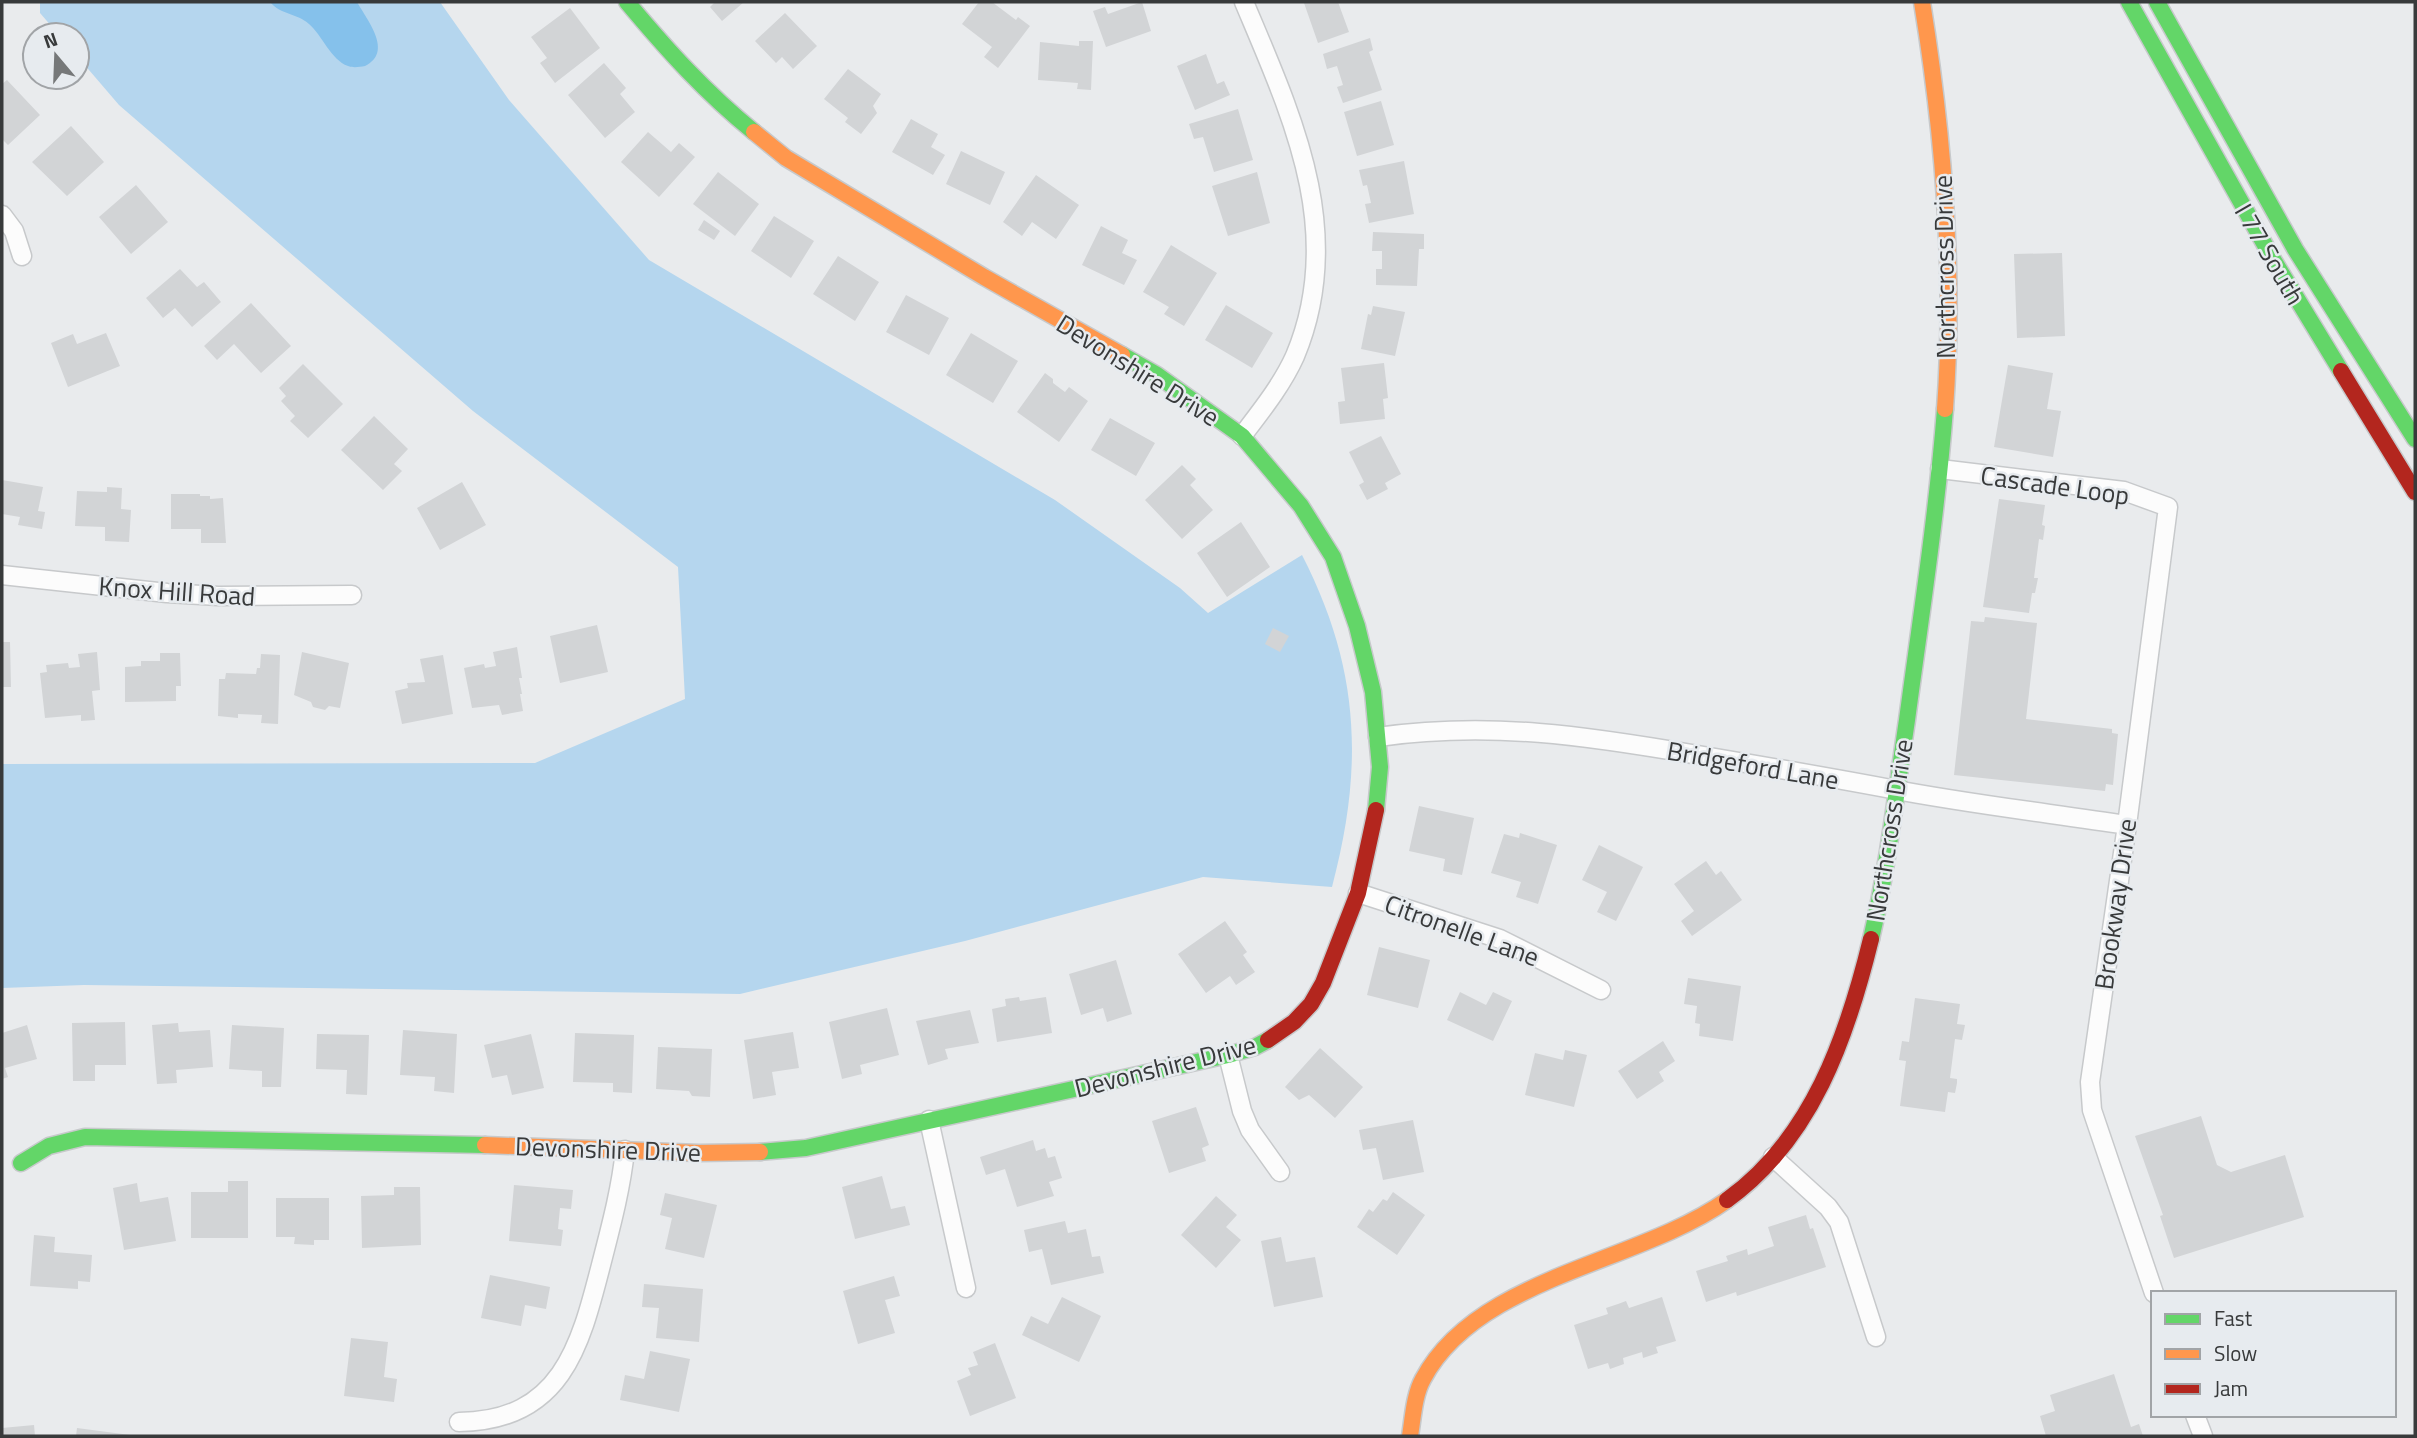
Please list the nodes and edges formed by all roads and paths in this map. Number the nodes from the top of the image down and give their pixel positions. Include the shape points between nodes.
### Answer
1 (627, 2) edge
2 (1244, 2) edge
3 (1922, 2) edge
4 (2157, 2) edge
5 (2131, 6) edge
6 (2, 215) edge
7 (22, 256) dead end
8 (1242, 436) junction
9 (2415, 439) edge
10 (1940, 469) junction
11 (2415, 492) edge
12 (2168, 507) joint
13 (2, 575) edge
14 (352, 596) dead end
15 (1378, 737) junction
16 (1896, 790) junction
17 (2127, 824) junction
18 (1358, 893) junction
19 (1601, 990) dead end
20 (1228, 1055) junction
21 (929, 1120) junction
22 (625, 1150) junction
23 (1773, 1157) junction
24 (21, 1163) dead end
25 (1280, 1172) dead end
26 (966, 1288) dead end
27 (2153, 1291) edge
28 (1876, 1337) dead end
29 (2196, 1417) edge
30 (459, 1422) dead end
31 (1410, 1436) edge
32 (2203, 1436) edge

1 - 8 main road, Devonshire Drive via 716,101 786,158 1157,375
2 - 8 street via 1297,136 1317,228 1317,259 1315,288 1294,357
3 - 10 main road, Northcross Drive via 1938,103 1948,236 1946,398
4 - 9 main road via 2295,248
5 - 11 main road, I 77 South via 2274,261
6 - 7 street via 14,231
8 - 15 main road, Devonshire Drive via 1301,506 1333,557 1357,626
10 - 12 street, Cascade Loop via 2124,491
10 - 16 main road, Northcross Drive
12 - 17 street, Brookway Drive
13 - 14 street, Knox Hill Road via 192,595
15 - 16 street, Bridgeford Lane via 1448,729 1556,733
15 - 18 main road, Devonshire Drive via 1377,806
16 - 17 street, Bridgeford Lane
16 - 23 main road, Northcross Drive via 1877,914 1836,1056 1812,1103
17 - 27 street, Brookway Drive via 2090,1082 2092,1110
18 - 19 street, Citronelle Lane via 1500,939
18 - 20 main road, Devonshire Drive via 1311,1004 1274,1037
20 - 21 main road, Devonshire Drive
20 - 25 street via 1250,1130
21 - 22 main road, Devonshire Drive via 780,1152
21 - 26 street
22 - 24 main road, Devonshire Drive via 85,1138 50,1146
22 - 30 street via 621,1191 590,1309 569,1363 545,1392 522,1407 480,1422
23 - 28 street via 1828,1207 1839,1223
23 - 31 main road, Northcross Drive via 1750,1184 1719,1207 1523,1294 1463,1330 1441,1351 1423,1381
29 - 32 street

